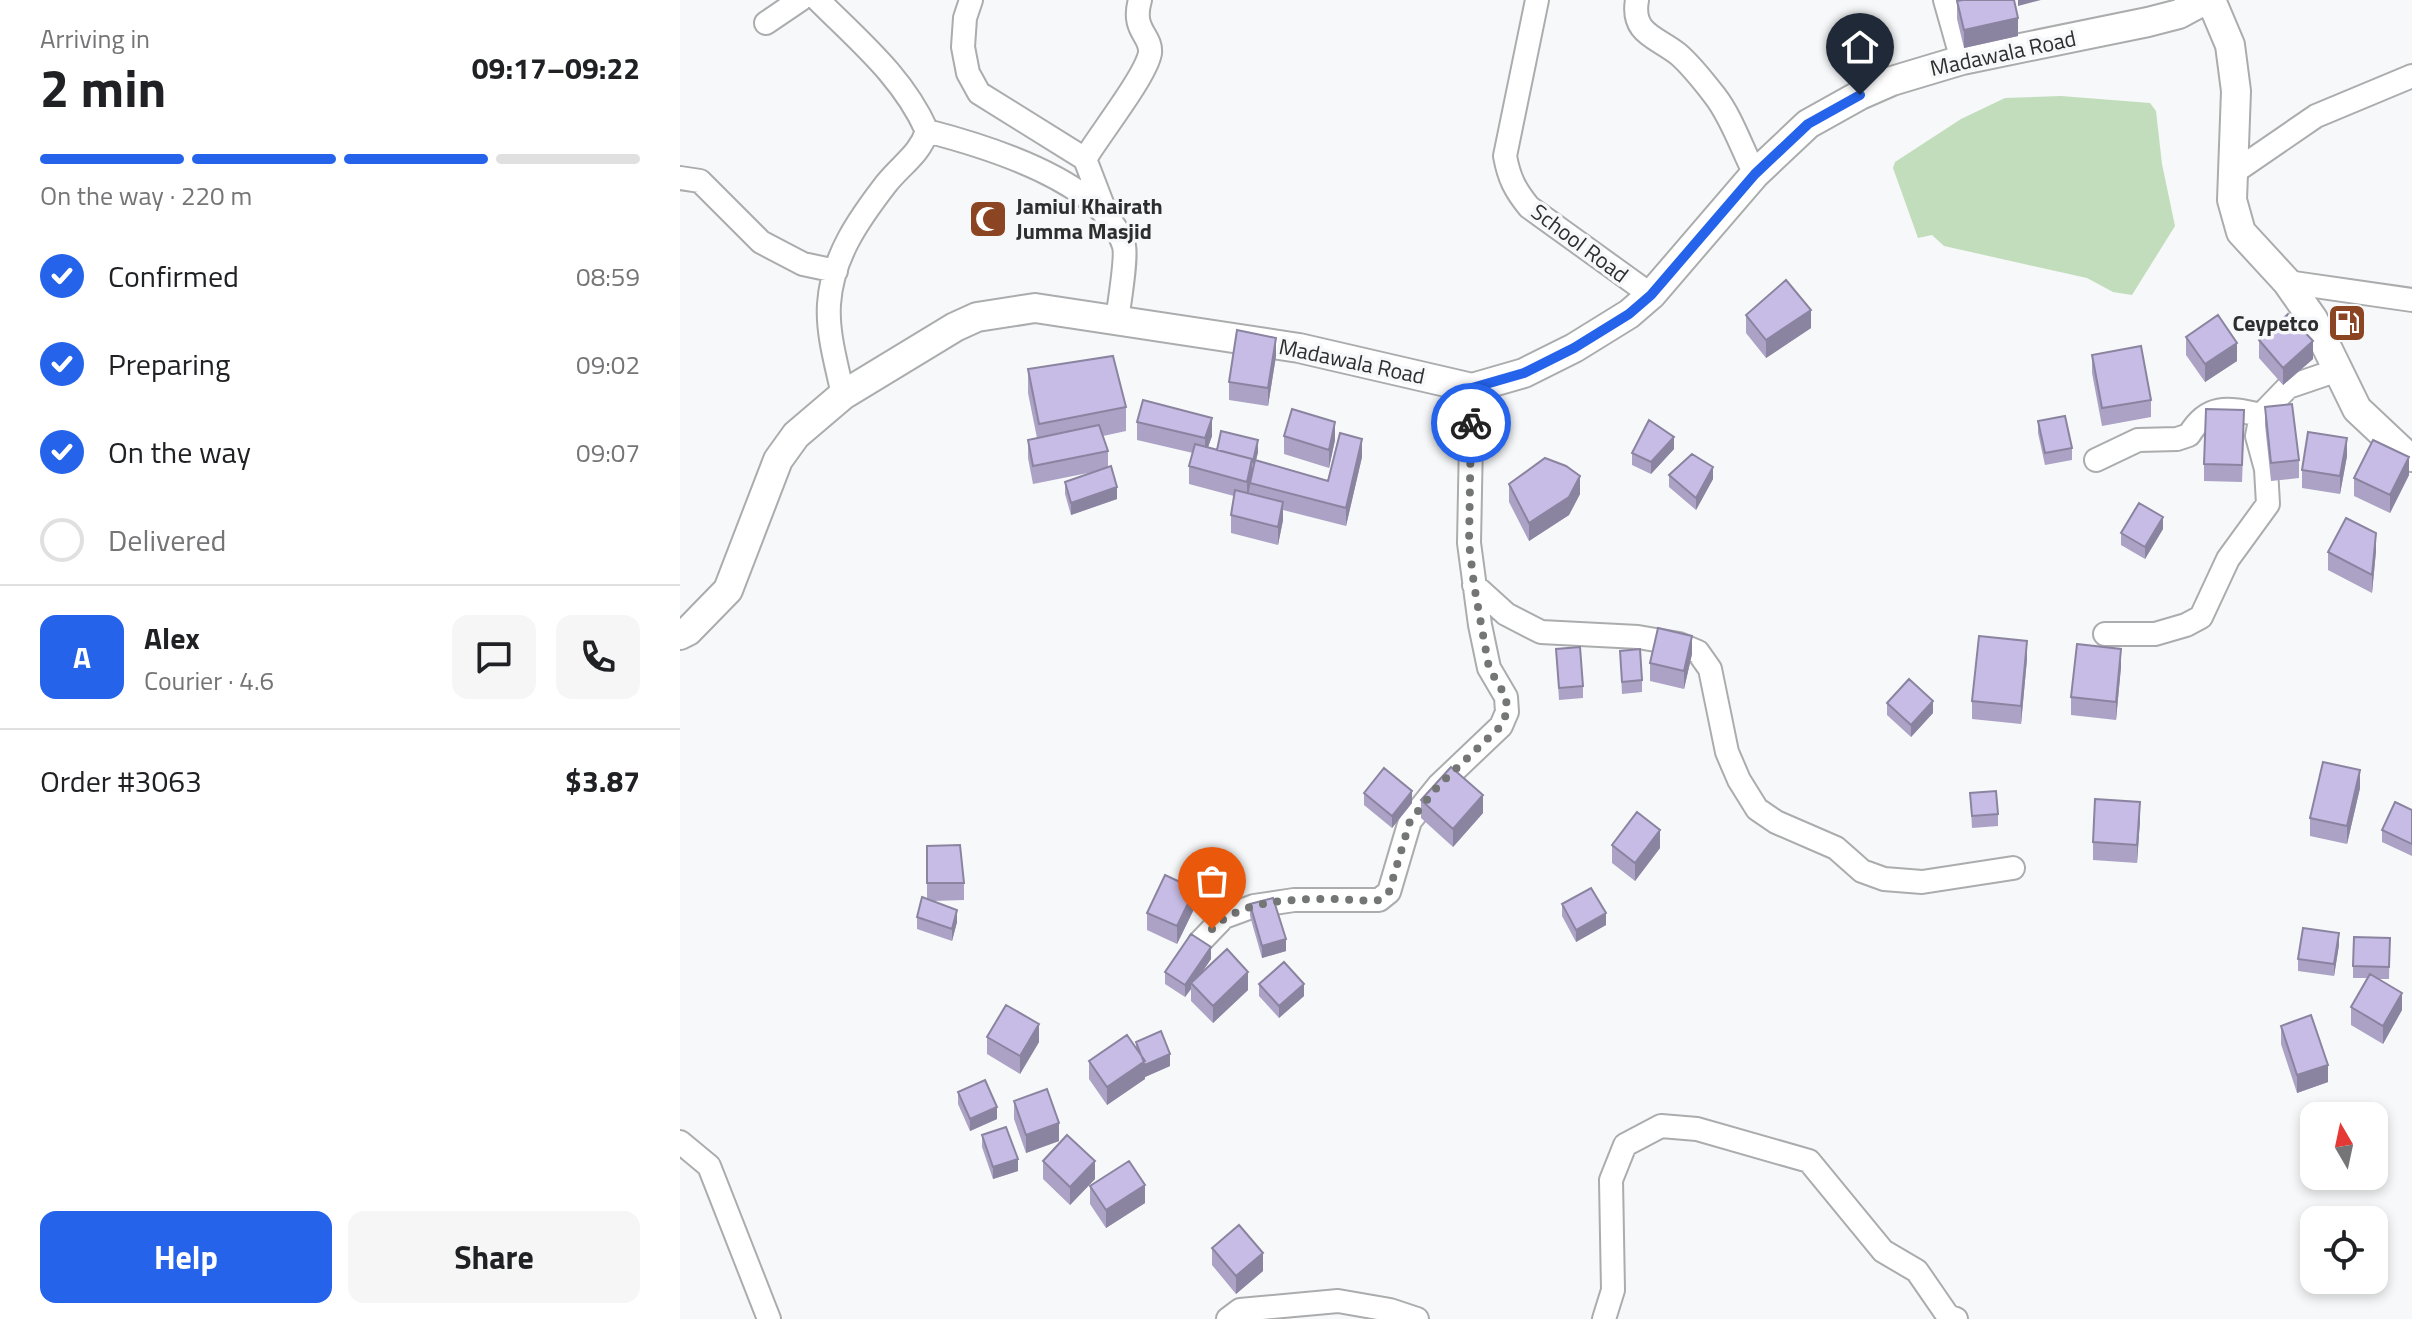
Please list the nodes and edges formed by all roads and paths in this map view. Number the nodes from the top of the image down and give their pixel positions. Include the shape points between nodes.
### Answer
1 (800, 0) edge
2 (818, 0) edge
3 (971, 0) edge
4 (1140, 0) edge
5 (1537, 0) edge
6 (1637, 0) edge
7 (1945, 0) edge
8 (2205, 0) edge
9 (2211, 0) edge
10 (766, 23) dead end
11 (1962, 60) junction
12 (2412, 76) edge
13 (927, 131) junction
14 (1085, 159) junction
15 (2233, 173) junction
16 (1755, 174) junction
17 (680, 178) edge
18 (1108, 220) junction
19 (836, 271) junction
20 (2287, 282) junction
21 (1651, 295) junction
22 (2412, 300) edge
23 (1117, 320) junction
24 (2338, 370) junction
25 (1472, 388) junction
26 (843, 395) junction
27 (2261, 415) junction
28 (2412, 457) edge
29 (2096, 460) dead end
30 (1474, 585) junction
31 (2105, 634) dead end
32 (680, 635) edge
33 (2013, 868) dead end
34 (1200, 942) edge
35 (680, 1142) edge
36 (769, 1319) edge
37 (1228, 1319) edge
38 (1417, 1319) edge
39 (1604, 1319) edge
40 (1956, 1319) edge

1 - 10 street
2 - 13 street via 874,53 915,105
3 - 14 street via 963,47 979,93
4 - 14 street via 1137,21 1150,54
5 - 21 street, School Road via 1505,156 1508,176 1529,207
6 - 16 street via 1641,28 1678,54 1717,99
7 - 11 street
8 - 11 main road, Madawala Road via 2163,18
9 - 15 main road via 2230,45 2236,91
11 - 16 main road, Madawala Road via 1860,95 1808,124
12 - 15 street via 2316,116
13 - 18 street via 1037,167 1080,194
13 - 19 street via 923,144 851,230
14 - 18 street
15 - 20 main road via 2232,200 2241,232
16 - 21 main road, Madawala Road
17 - 19 street via 700,181 761,242 803,264
18 - 23 street via 1125,248
19 - 26 street via 829,304
20 - 22 street
20 - 24 main road
21 - 25 main road, Madawala Road via 1574,348 1524,373
23 - 25 main road, Madawala Road via 1299,348
23 - 26 main road, Madawala Road via 1035,308 977,317
24 - 27 street via 2288,387
24 - 28 main road via 2357,409
25 - 30 street via 1469,543
26 - 32 main road, Madawala Road via 796,435 778,460 728,590
27 - 29 street via 2213,411 2189,435 2138,440
27 - 31 street via 2257,436 2268,504 2228,559 2201,617 2155,634
30 - 33 street via 1506,614 1541,632 1638,637 1698,652 1710,669 1727,752 1757,809 1836,848 1862,871 1922,882
30 - 34 street via 1489,668 1506,697 1507,712 1501,726 1410,821 1389,892 1367,902 1294,900 1254,906 1224,917
35 - 36 street via 709,1166
37 - 38 street via 1240,1310 1338,1301
39 - 40 street via 1613,1290 1611,1180 1625,1145 1661,1126 1697,1129 1809,1161 1883,1251 1917,1271 1948,1316

